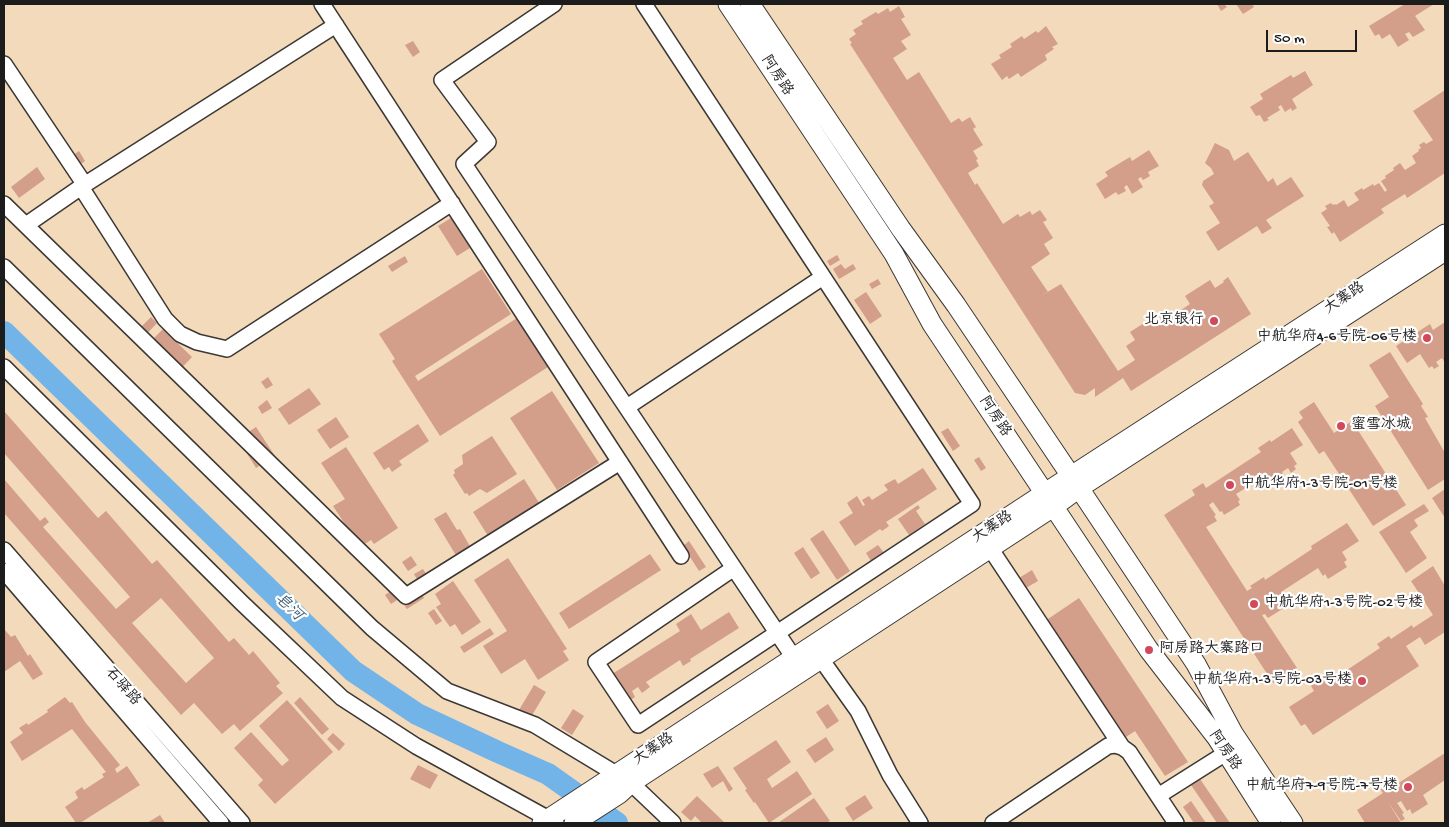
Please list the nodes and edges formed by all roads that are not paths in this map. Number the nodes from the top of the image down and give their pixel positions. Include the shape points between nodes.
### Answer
1 (322, 4) edge
2 (554, 4) edge
3 (644, 4) edge
4 (728, 4) edge
5 (750, 4) edge
6 (336, 25) junction
7 (4, 64) edge
8 (83, 186) junction
9 (452, 203) junction
10 (4, 204) edge
11 (26, 225) junction
12 (1445, 234) edge
13 (1445, 251) edge
14 (4, 267) edge
15 (823, 277) junction
16 (4, 366) edge
17 (1000, 370) junction
18 (974, 387) junction
19 (626, 407) junction
20 (620, 462) junction
21 (1075, 482) junction
22 (1049, 500) junction
23 (990, 548) junction
24 (4, 550) edge
25 (682, 556) dead end
26 (734, 568) junction
27 (4, 571) edge
28 (777, 632) junction
29 (794, 658) junction
30 (821, 659) junction
31 (1122, 747) junction
32 (1226, 753) junction
33 (618, 784) junction
34 (1158, 796) junction
35 (561, 820) edge
36 (221, 823) edge
37 (242, 823) edge
38 (673, 823) edge
39 (920, 823) edge
40 (994, 823) edge
41 (1176, 823) edge
42 (1271, 823) edge
43 (1293, 823) edge

1 - 6 street
2 - 19 street via 442,80 488,142 464,164
3 - 15 street
4 - 18 main road, 阿房路 via 894,254 932,324
5 - 17 main road, 阿房路 via 900,229
6 - 8 street
6 - 9 street
7 - 8 street
8 - 9 street via 165,319 180,334 227,349
8 - 11 street
9 - 20 street
10 - 11 street
11 - 20 street via 406,596
12 - 21 main road, 大寨路
13 - 21 main road, 大寨路
14 - 33 street via 372,628 446,691 535,725
15 - 19 street
15 - 28 street via 972,504
16 - 35 street via 342,698 416,746
17 - 18 main road
17 - 21 main road, 阿房路
18 - 22 main road, 阿房路
19 - 26 street
20 - 25 street
21 - 22 main road, 大寨路
21 - 43 main road, 阿房路 via 1196,664 1233,733
22 - 23 main road, 大寨路
22 - 29 main road, 大寨路
22 - 32 main road, 阿房路 via 1150,650
23 - 30 main road, 大寨路
23 - 31 street
24 - 37 street, 石驿路
26 - 28 street
26 - 28 street via 596,662 638,725
27 - 36 street, 石驿路
28 - 29 street
29 - 33 main road, 大寨路
30 - 33 main road, 大寨路
30 - 39 street via 858,711 890,775
31 - 34 street via 1129,752
31 - 40 street via 1108,746
32 - 34 street
32 - 42 main road, 阿房路
33 - 35 main road, 大寨路
33 - 38 street
34 - 41 street

